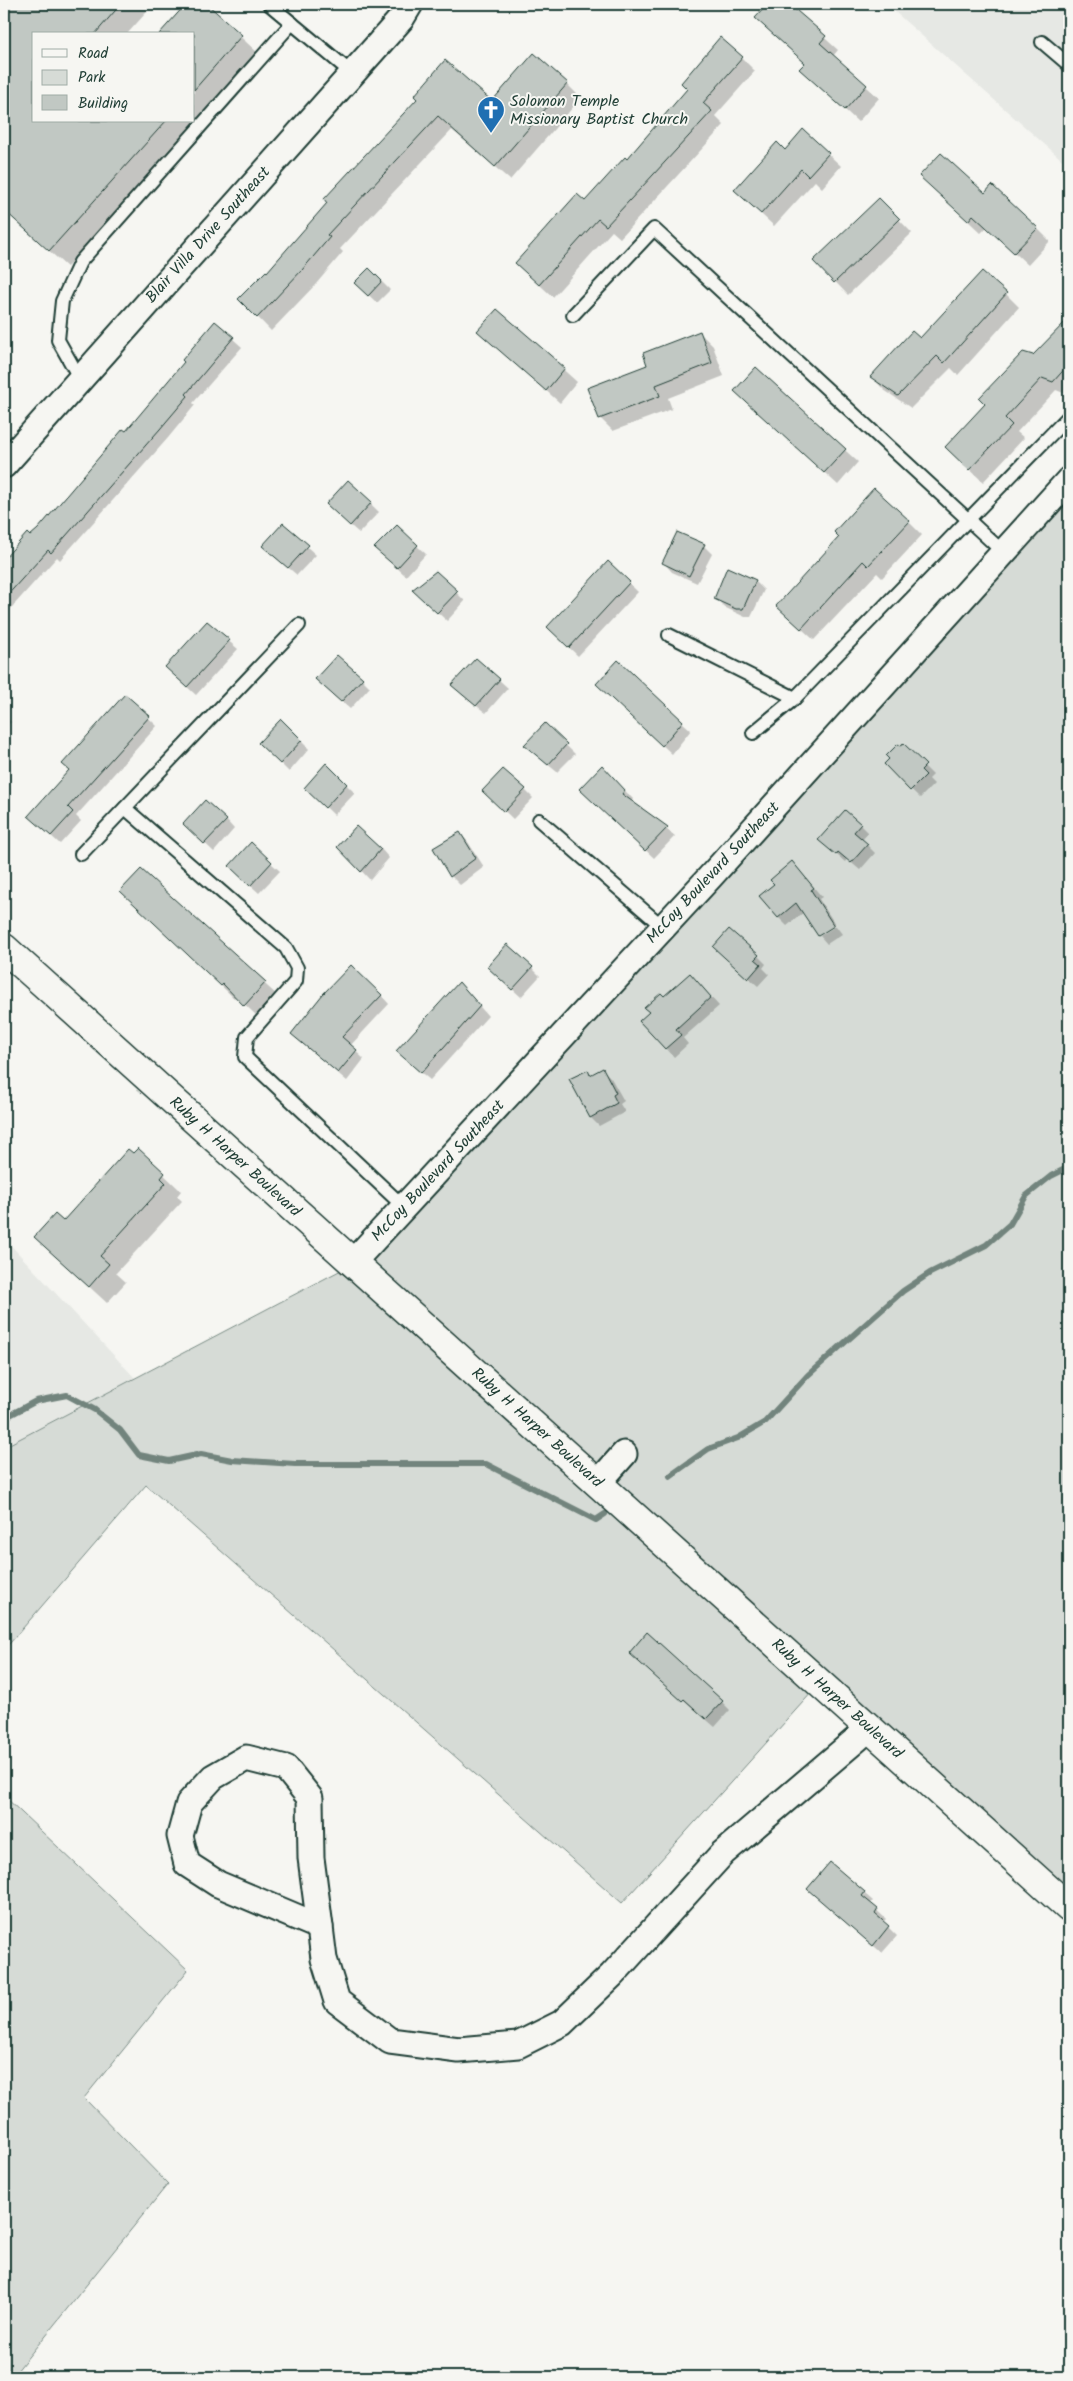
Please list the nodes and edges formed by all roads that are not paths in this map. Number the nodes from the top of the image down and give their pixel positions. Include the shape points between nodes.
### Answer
1 (269, 4) edge
2 (410, 4) edge
3 (292, 23) junction
4 (1042, 42) dead end
5 (1069, 65) edge
6 (352, 74) junction
7 (573, 315) dead end
8 (80, 379) junction
9 (1069, 416) edge
10 (4, 465) edge
11 (1069, 480) edge
12 (969, 520) junction
13 (1004, 552) junction
14 (299, 626) dead end
15 (669, 635) dead end
16 (794, 698) junction
17 (753, 733) dead end
18 (126, 808) junction
19 (539, 820) dead end
20 (81, 854) dead end
21 (663, 927) junction
22 (4, 948) edge
23 (404, 1207) junction
24 (352, 1263) junction
25 (624, 1454) dead end
26 (598, 1483) junction
27 (865, 1725) junction
28 (1069, 1908) edge
29 (320, 1927) junction

1 - 3 lane
2 - 6 street, Blair Villa Drive Southeast via 401,20
3 - 6 lane
3 - 8 lane via 80,262 62,301 58,340
4 - 5 lane
6 - 8 street, Blair Villa Drive Southeast
7 - 12 lane via 654,228
8 - 10 street, Blair Villa Drive Southeast
9 - 12 lane
11 - 13 street, McCoy Boulevard Southeast
12 - 13 lane
12 - 16 lane
13 - 21 street, McCoy Boulevard Southeast
14 - 18 lane
15 - 16 lane
16 - 17 lane
18 - 20 lane
18 - 23 lane via 286,948 297,968 296,981 248,1037 245,1057
19 - 21 lane
21 - 23 street, McCoy Boulevard Southeast
22 - 24 street, Ruby H Harper Boulevard
23 - 24 street, McCoy Boulevard Southeast
24 - 26 street, Ruby H Harper Boulevard
25 - 26 street
26 - 27 street, Ruby H Harper Boulevard
27 - 28 street, Ruby H Harper Boulevard
27 - 29 street via 858,1738 723,1853 612,1974 562,2023 518,2045 459,2050 390,2041 337,2001 324,1959
29 - 29 street via 311,1858 310,1798 286,1768 246,1758 213,1777 188,1803 180,1836 187,1864 218,1884

